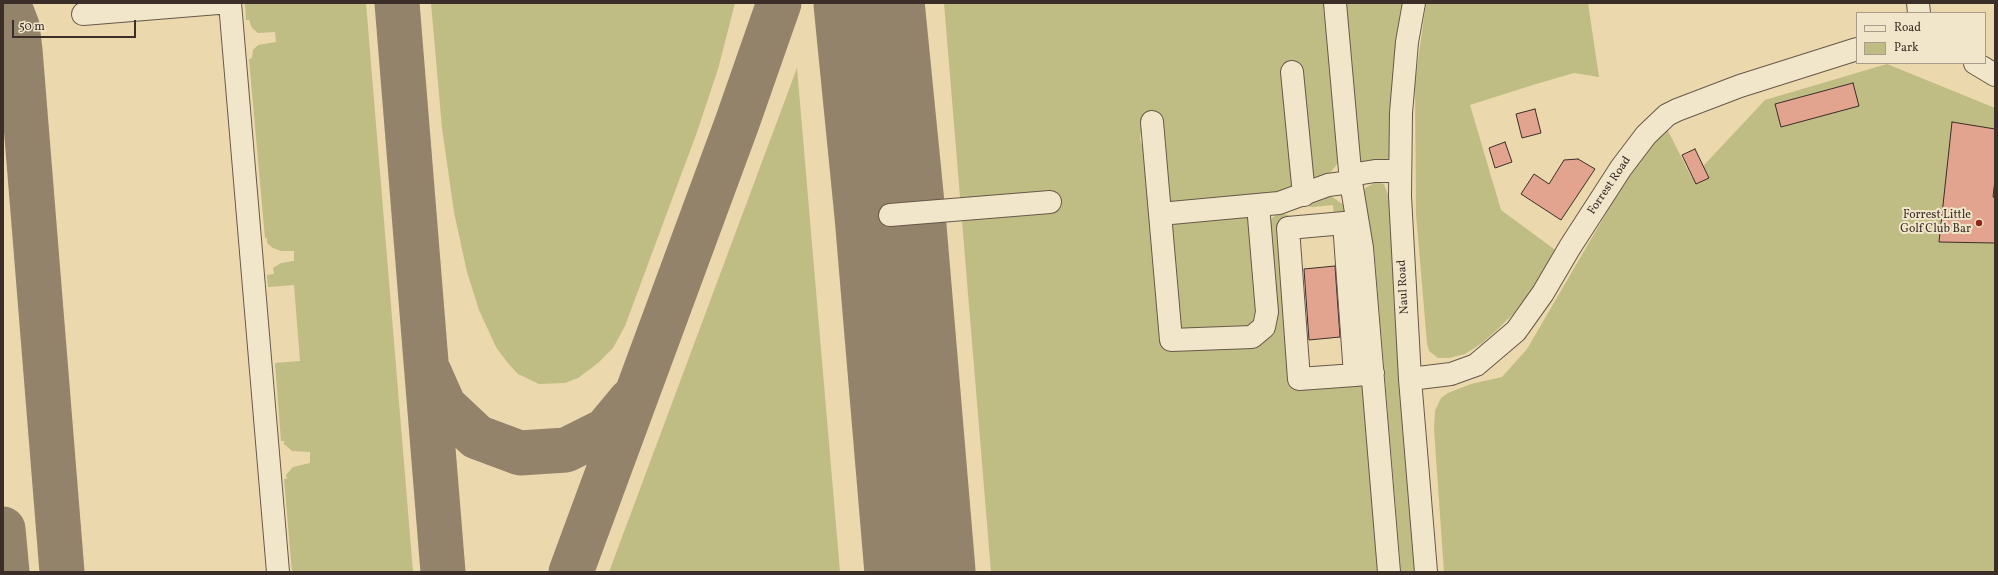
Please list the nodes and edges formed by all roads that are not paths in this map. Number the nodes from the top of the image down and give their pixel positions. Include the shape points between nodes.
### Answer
1 (218, 3) edge
2 (230, 3) edge
3 (1335, 3) edge
4 (1414, 3) edge
5 (83, 14) dead end
6 (1856, 49) edge
7 (1977, 64) edge
8 (1292, 72) dead end
9 (1995, 75) edge
10 (1152, 122) dead end
11 (1400, 171) junction
12 (1350, 178) junction
13 (1304, 195) junction
14 (1050, 202) dead end
15 (1258, 205) junction
16 (1160, 214) junction
17 (890, 215) dead end
18 (1364, 374) junction
19 (1410, 379) junction
20 (278, 572) edge
21 (1389, 572) edge
22 (1426, 572) edge

1 - 5 street
2 - 20 street
3 - 12 street
4 - 11 street, Naul Road via 1401,112
6 - 19 street, Forrest Road via 1740,86 1667,115 1646,135 1621,168 1543,293 1516,331 1476,365 1452,374
7 - 9 street
8 - 13 street
10 - 16 street
11 - 12 street via 1375,172
11 - 19 street, Naul Road
12 - 13 street
12 - 18 street via 1362,248
13 - 15 street via 1279,203
14 - 17 street
15 - 16 street
15 - 16 street via 1267,312 1264,327 1252,337 1172,340
18 - 18 street via 1299,379 1288,228 1344,223
18 - 21 street
19 - 22 street, Naul Road

